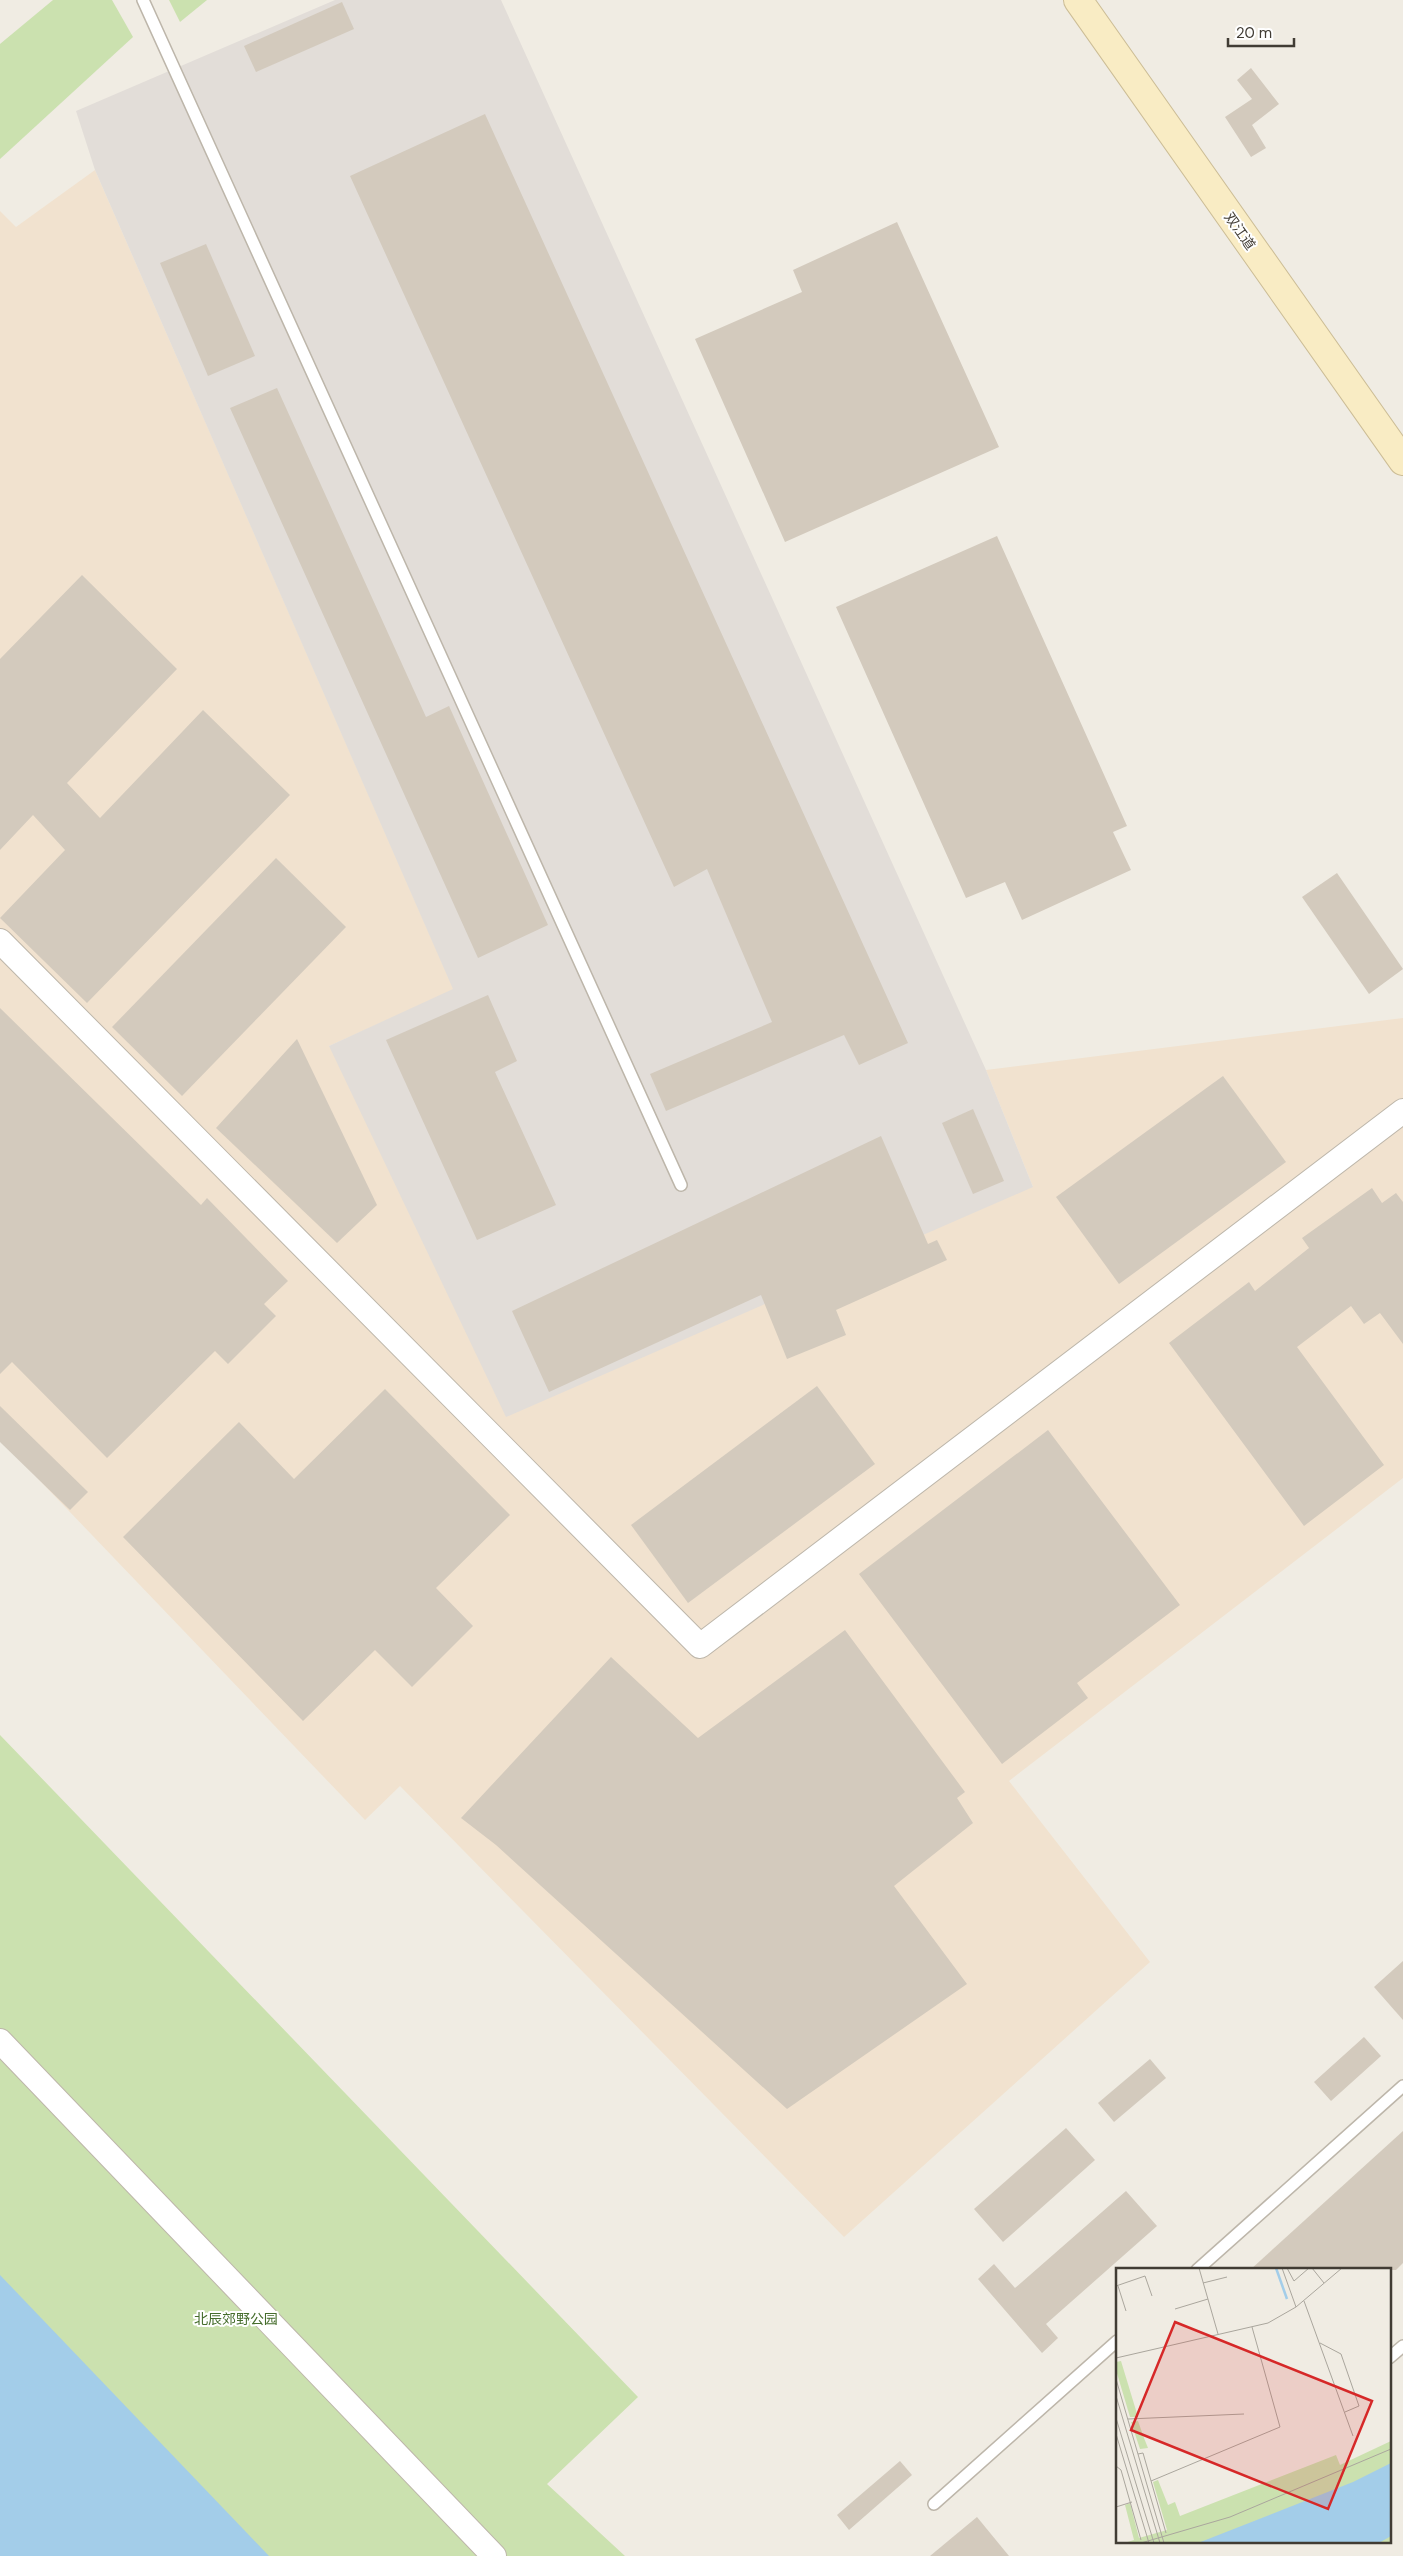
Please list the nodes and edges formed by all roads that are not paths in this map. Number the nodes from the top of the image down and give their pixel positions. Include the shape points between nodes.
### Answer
1 (143, 0) edge
2 (1078, 0) edge
3 (1403, 461) edge
4 (0, 941) edge
5 (1403, 1111) edge
6 (681, 1185) dead end
7 (0, 2041) edge
8 (1403, 2086) edge
9 (1199, 2268) edge
10 (1116, 2342) edge
11 (1403, 2346) edge
12 (1390, 2357) edge
13 (934, 2504) dead end
14 (494, 2556) edge

1 - 6 lane
2 - 3 main road, 双江道
4 - 5 street via 700,1646
7 - 14 street
8 - 9 lane
10 - 13 lane
11 - 12 lane

